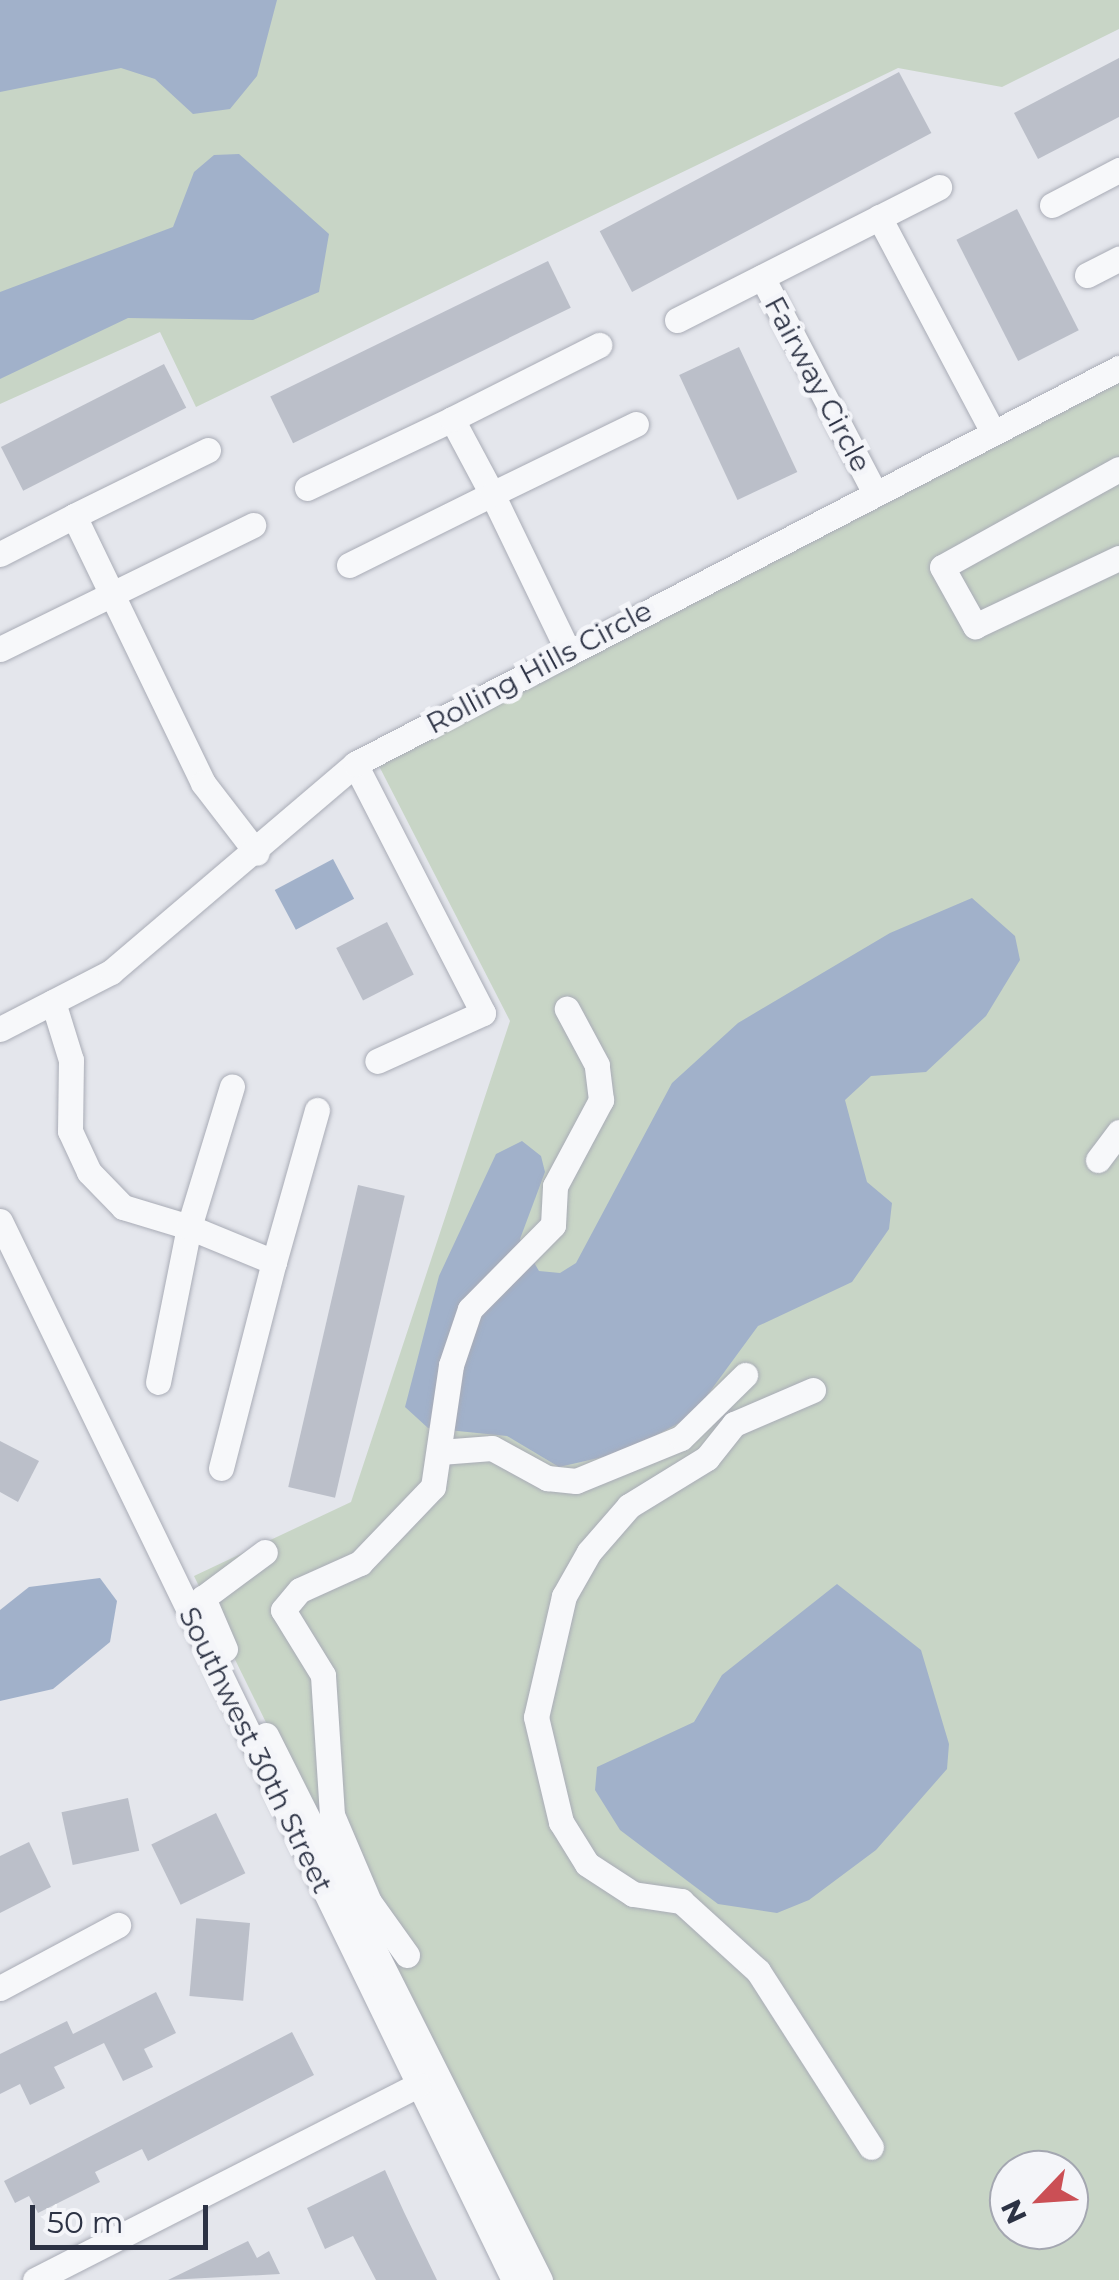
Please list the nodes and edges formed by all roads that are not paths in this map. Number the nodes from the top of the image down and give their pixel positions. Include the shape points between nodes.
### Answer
1 (1119, 170) edge
2 (939, 186) dead end
3 (1052, 205) dead end
4 (879, 217) junction
5 (1119, 259) edge
6 (1086, 275) dead end
7 (762, 277) junction
8 (677, 320) dead end
9 (599, 345) dead end
10 (1119, 368) edge
11 (452, 418) junction
12 (636, 424) dead end
13 (992, 430) junction
14 (208, 450) dead end
15 (1119, 469) edge
16 (307, 488) dead end
17 (874, 490) junction
18 (492, 494) junction
19 (74, 516) junction
20 (252, 525) dead end
21 (0, 554) edge
22 (1119, 558) edge
23 (348, 565) dead end
24 (111, 592) junction
25 (0, 649) edge
26 (568, 651) junction
27 (355, 764) junction
28 (257, 852) junction
29 (53, 1002) junction
30 (567, 1010) dead end
31 (0, 1029) edge
32 (377, 1061) dead end
33 (232, 1086) dead end
34 (317, 1110) dead end
35 (1119, 1132) edge
36 (1098, 1160) dead end
37 (0, 1221) edge
38 (190, 1227) junction
39 (274, 1262) junction
40 (745, 1376) dead end
41 (158, 1382) dead end
42 (813, 1390) dead end
43 (440, 1445) junction
44 (221, 1468) dead end
45 (265, 1552) dead end
46 (118, 1925) dead end
47 (407, 1955) dead end
48 (0, 1988) edge
49 (418, 2085) junction
50 (872, 2147) dead end
51 (35, 2280) edge
52 (514, 2280) edge
53 (540, 2280) edge

1 - 3 street
2 - 4 street, Fairway Circle
4 - 7 street, Fairway Circle
4 - 13 street
5 - 6 street
7 - 8 street, Fairway Circle
7 - 17 street, Fairway Circle
9 - 11 street
10 - 13 street, Rolling Hills Circle
11 - 16 street
11 - 18 street
12 - 18 street
13 - 17 street, Rolling Hills Circle
14 - 19 street
15 - 22 street via 942,567 975,626
17 - 26 street, Rolling Hills Circle
18 - 23 street
18 - 26 street
19 - 21 street
19 - 24 street
20 - 24 street
24 - 25 street
24 - 28 street via 203,783
26 - 27 street, Rolling Hills Circle
27 - 28 street, Rolling Hills Circle
27 - 32 street via 483,1013
28 - 29 street, Rolling Hills Circle via 112,972
29 - 31 street, Rolling Hills Circle
29 - 38 street via 71,1060 70,1131 89,1172 123,1206
30 - 43 street via 602,1090 554,1186 553,1225 470,1310
33 - 38 street
34 - 39 street
35 - 36 street
37 - 49 street, Southwest 30th Street
38 - 39 street
38 - 41 street
39 - 44 street
40 - 43 street via 680,1438 589,1478 548,1478 492,1448
42 - 50 street via 734,1424 707,1458 628,1506 564,1596 536,1717 560,1822 587,1864 633,1894 681,1901 758,1972
43 - 47 street via 428,1496 360,1563 300,1590 283,1610 323,1675 332,1815 369,1902
45 - 53 street via 203,1598
46 - 48 street
49 - 51 street
49 - 52 street, Southwest 30th Street

